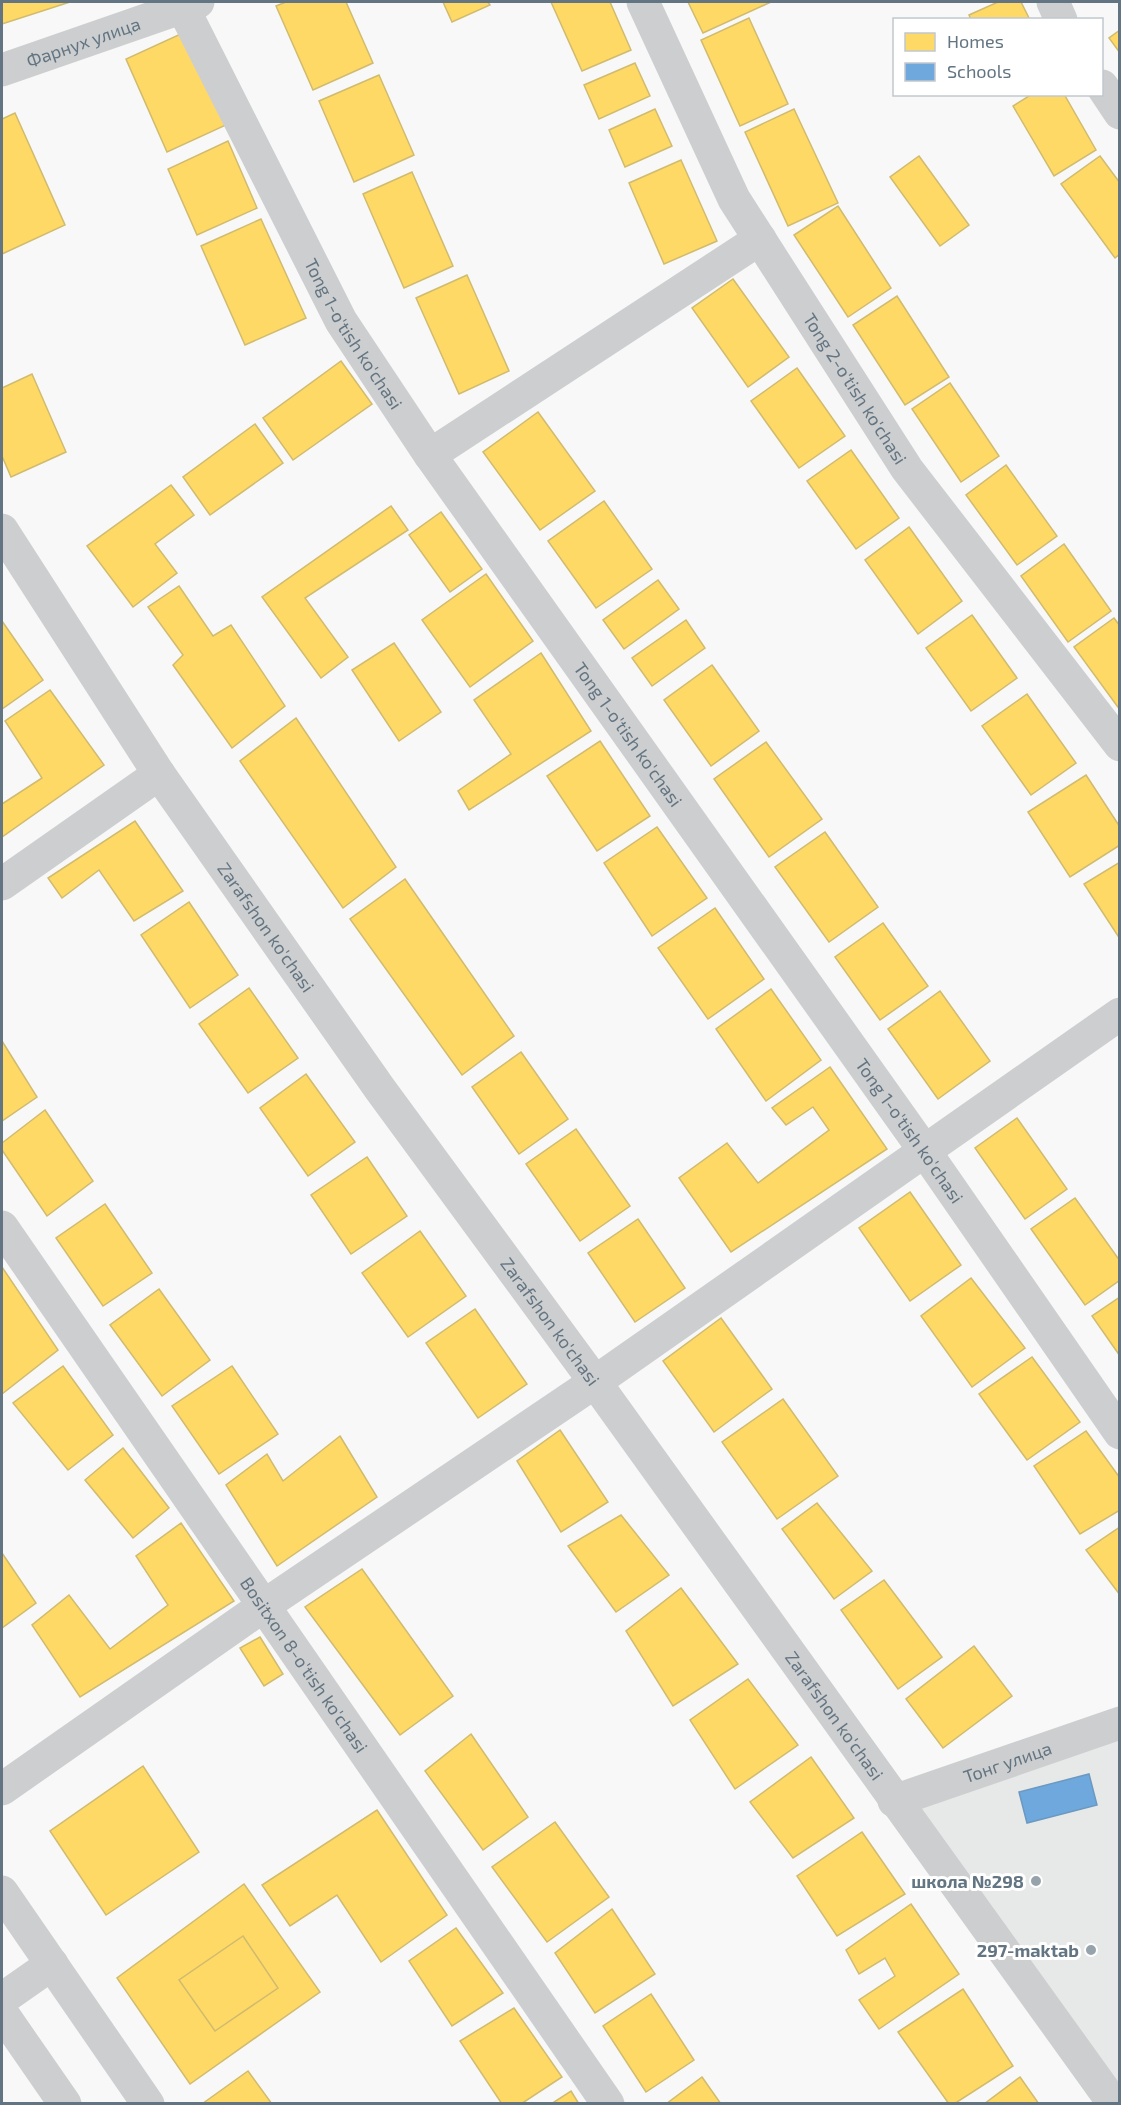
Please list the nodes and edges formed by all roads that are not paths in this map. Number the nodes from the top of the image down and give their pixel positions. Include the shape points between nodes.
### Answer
1 (643, 2) edge
2 (1053, 2) edge
3 (190, 5) edge
4 (1060, 18) edge
5 (2, 70) edge
6 (1103, 89) edge
7 (1119, 113) edge
8 (760, 239) junction
9 (430, 455) junction
10 (2, 530) edge
11 (1119, 745) edge
12 (159, 774) junction
13 (2, 884) edge
14 (1119, 1014) edge
15 (924, 1150) junction
16 (2, 1227) edge
17 (595, 1382) junction
18 (1119, 1433) edge
19 (262, 1607) junction
20 (1119, 1723) edge
21 (2, 1789) edge
22 (894, 1801) junction
23 (2, 1892) edge
24 (52, 1964) junction
25 (2, 1999) edge
26 (2, 2013) edge
27 (65, 2103) edge
28 (148, 2103) edge
29 (608, 2103) edge
30 (1114, 2103) edge

1 - 8 street, Tong 2-o'tish ko'chasi via 734,199
2 - 4 street
3 - 5 street, Фарнух улица
3 - 9 street, Tong 1-o'tish ko'chasi via 341,321
6 - 7 street
8 - 9 street
8 - 11 street, Tong 2-o'tish ko'chasi via 907,469
9 - 15 street, Tong 1-o'tish ko'chasi
10 - 12 street, Zarafshon ko'chasi
12 - 13 street
12 - 17 street, Zarafshon ko'chasi via 380,1089
14 - 15 street
15 - 17 street
15 - 18 street, Tong 1-o'tish ko'chasi
16 - 19 street, Bositxon 8-o'tish ko'chasi
17 - 19 street
17 - 22 street, Zarafshon ko'chasi
19 - 21 street
19 - 29 street, Bositxon 8-o'tish ko'chasi
20 - 22 street, Тонг улица
22 - 30 street, Zarafshon ko'chasi
23 - 24 street
24 - 25 street
24 - 28 street
26 - 27 street

